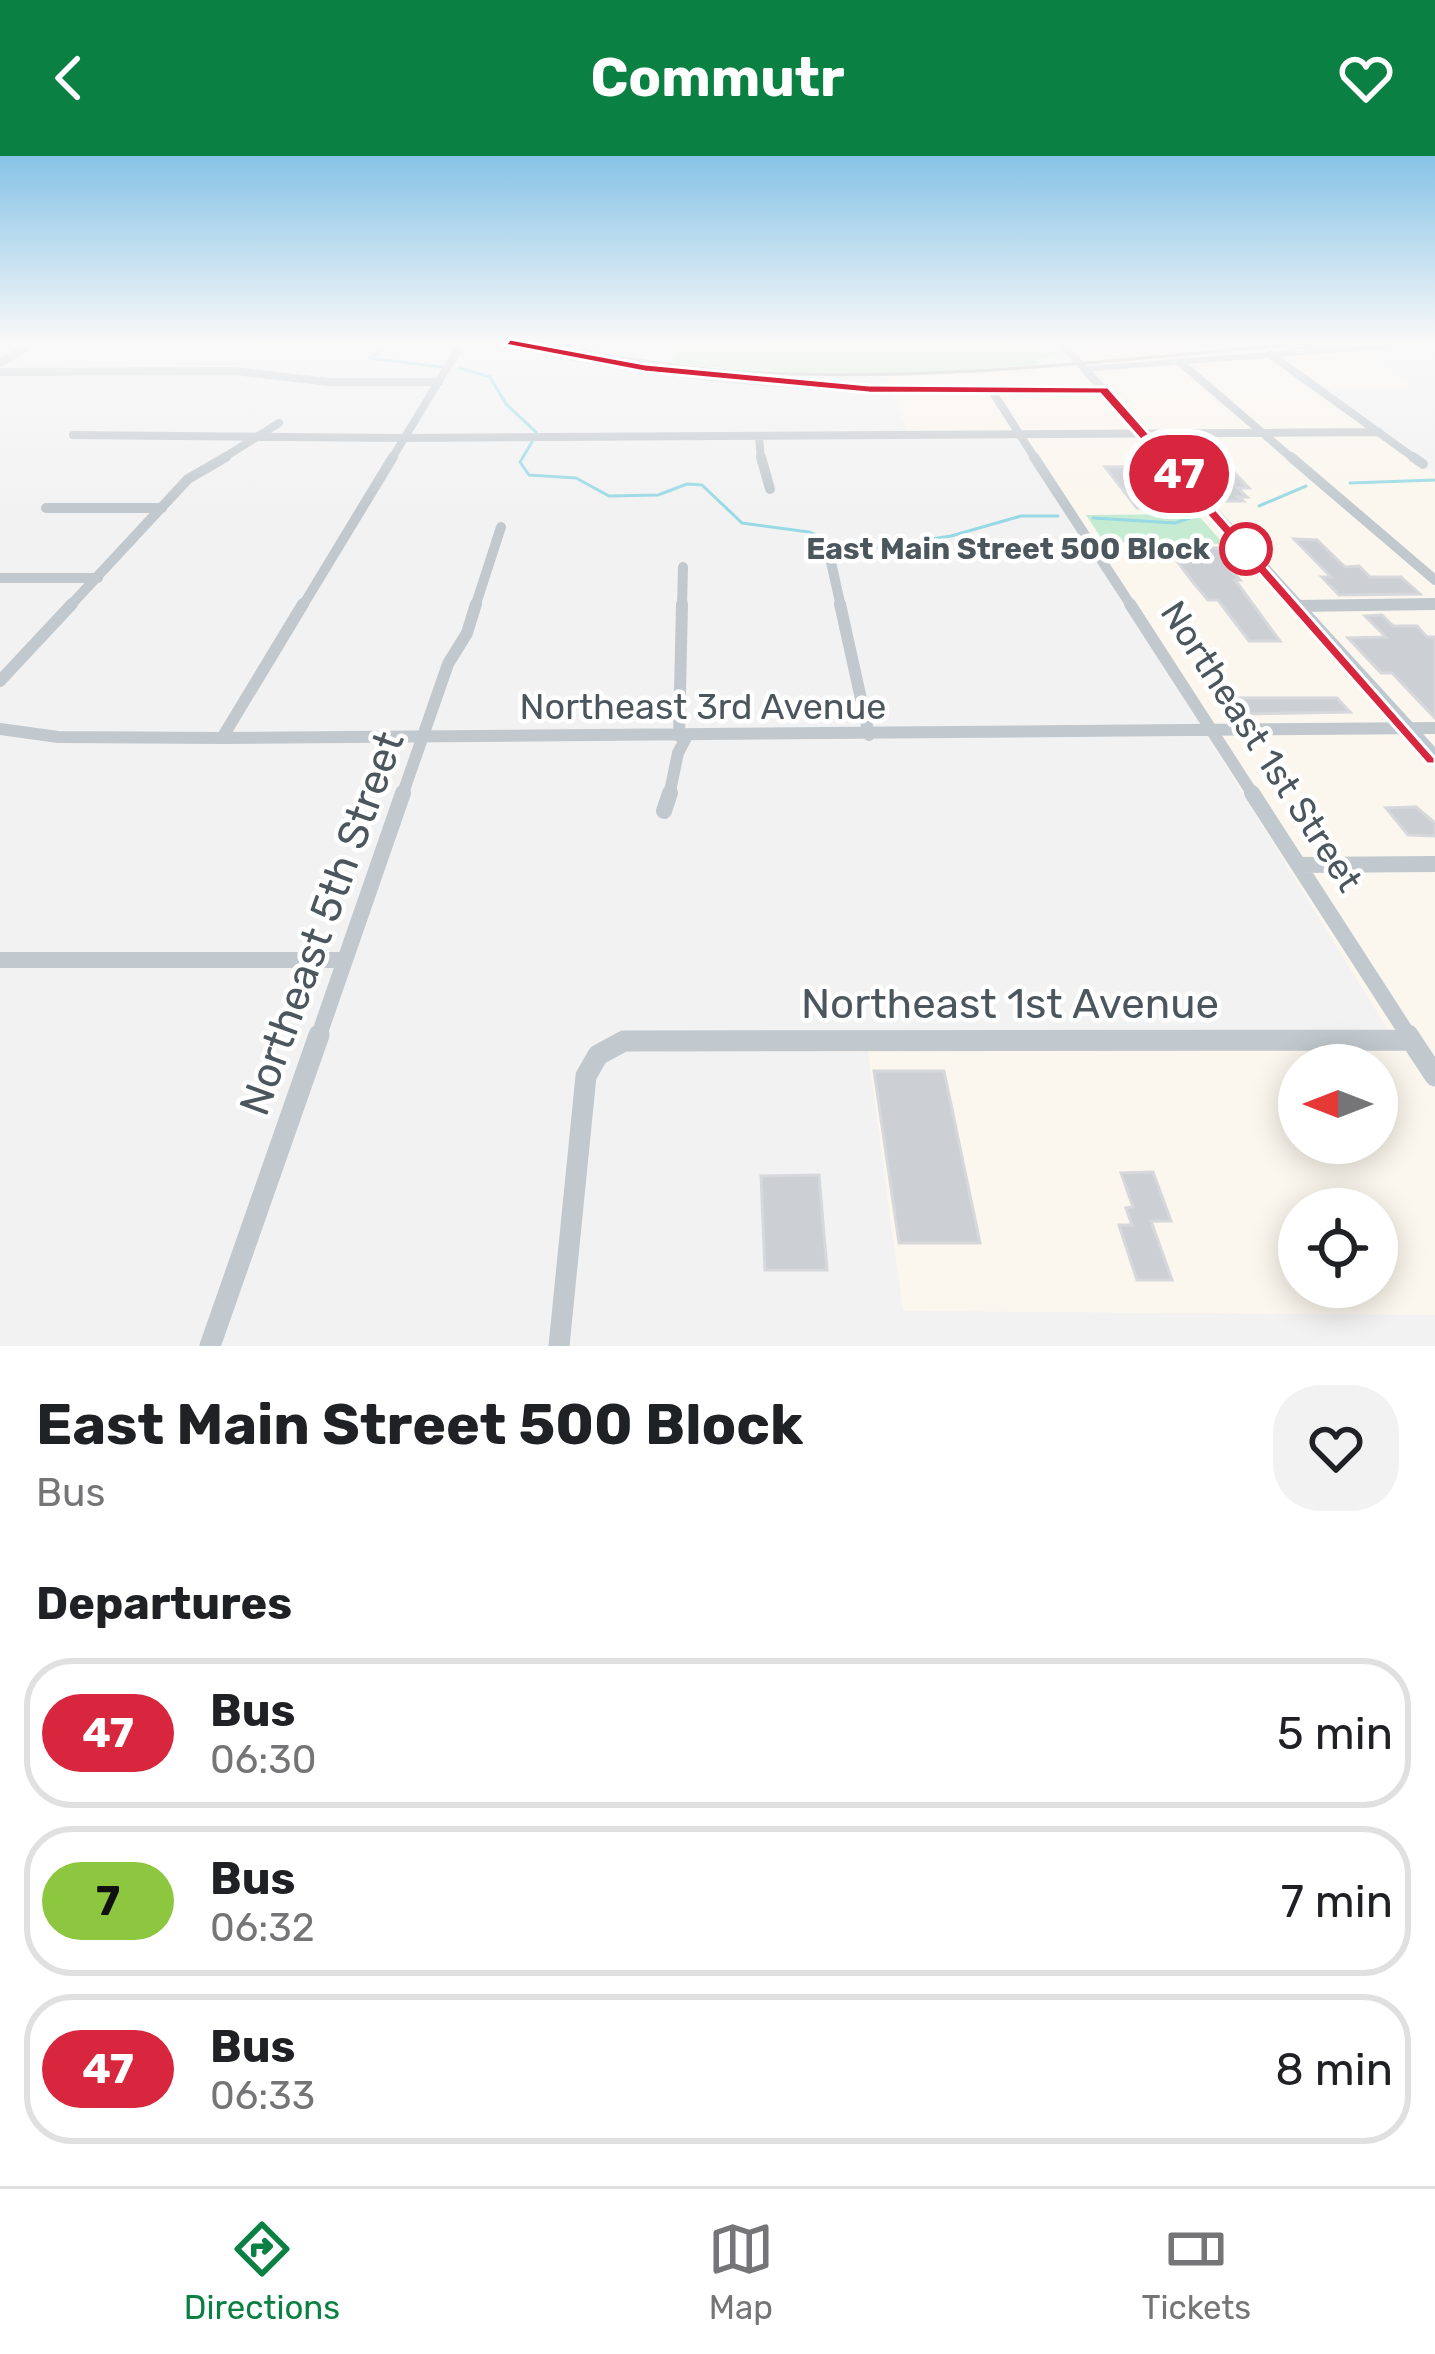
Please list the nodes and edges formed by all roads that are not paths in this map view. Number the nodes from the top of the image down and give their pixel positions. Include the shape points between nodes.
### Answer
1 (428, 399) edge
2 (997, 399) edge
3 (1112, 399) edge
4 (1221, 399) edge
5 (1332, 399) edge
6 (148, 423) dead end
7 (279, 423) dead end
8 (1258, 432) junction
9 (1379, 432) junction
10 (1142, 433) junction
11 (136, 434) junction
12 (269, 434) junction
13 (1021, 434) junction
14 (73, 435) dead end
15 (759, 436) junction
16 (402, 438) junction
17 (122, 446) dead end
18 (1423, 464) dead end
19 (770, 489) dead end
20 (46, 508) dead end
21 (162, 508) junction
22 (501, 527) dead end
23 (831, 562) dead end
24 (1417, 564) junction
25 (1435, 564) edge
26 (683, 567) dead end
27 (0, 578) edge
28 (98, 578) junction
29 (1435, 580) edge
30 (1435, 604) edge
31 (1297, 606) junction
32 (0, 681) edge
33 (1407, 728) junction
34 (1435, 728) edge
35 (0, 729) edge
36 (1213, 731) junction
37 (868, 735) junction
38 (683, 736) junction
39 (425, 737) junction
40 (222, 738) junction
41 (1435, 758) edge
42 (664, 811) dead end
43 (1435, 864) edge
44 (1299, 865) junction
45 (0, 960) edge
46 (344, 960) junction
47 (1411, 1040) junction
48 (1435, 1076) edge
49 (210, 1346) edge
50 (559, 1346) edge

1 - 16 street
2 - 13 street, Northeast 1st Street
3 - 10 main road
4 - 8 street
5 - 9 street
6 - 11 street
7 - 12 street
8 - 9 street
8 - 10 street
8 - 24 street
9 - 18 street
10 - 13 street
10 - 31 main road
11 - 12 street
11 - 14 street
11 - 17 street
12 - 16 street
12 - 21 street via 195,473
13 - 15 street
13 - 36 street, Northeast 1st Street
15 - 16 street
15 - 19 street
16 - 40 street
20 - 21 street
21 - 28 street
22 - 39 street, Northeast 5th Street
23 - 37 street
24 - 25 street
24 - 29 street
26 - 38 street
27 - 28 street
28 - 32 street
30 - 31 street
31 - 33 main road
33 - 34 street, Northeast 3rd Avenue
33 - 36 street, Northeast 3rd Avenue
33 - 41 main road
35 - 40 street, Northeast 3rd Avenue
36 - 37 street, Northeast 3rd Avenue
36 - 44 street, Northeast 1st Street
37 - 38 street, Northeast 3rd Avenue
38 - 39 street, Northeast 3rd Avenue
38 - 42 street
39 - 40 street, Northeast 3rd Avenue
39 - 46 street, Northeast 5th Street
43 - 44 street
44 - 47 street, Northeast 1st Street
45 - 46 street
46 - 49 street, Northeast 5th Street
47 - 48 street, Northeast 1st Street
47 - 50 street, Northeast 1st Avenue via 637,1038 610,1046 586,1076

